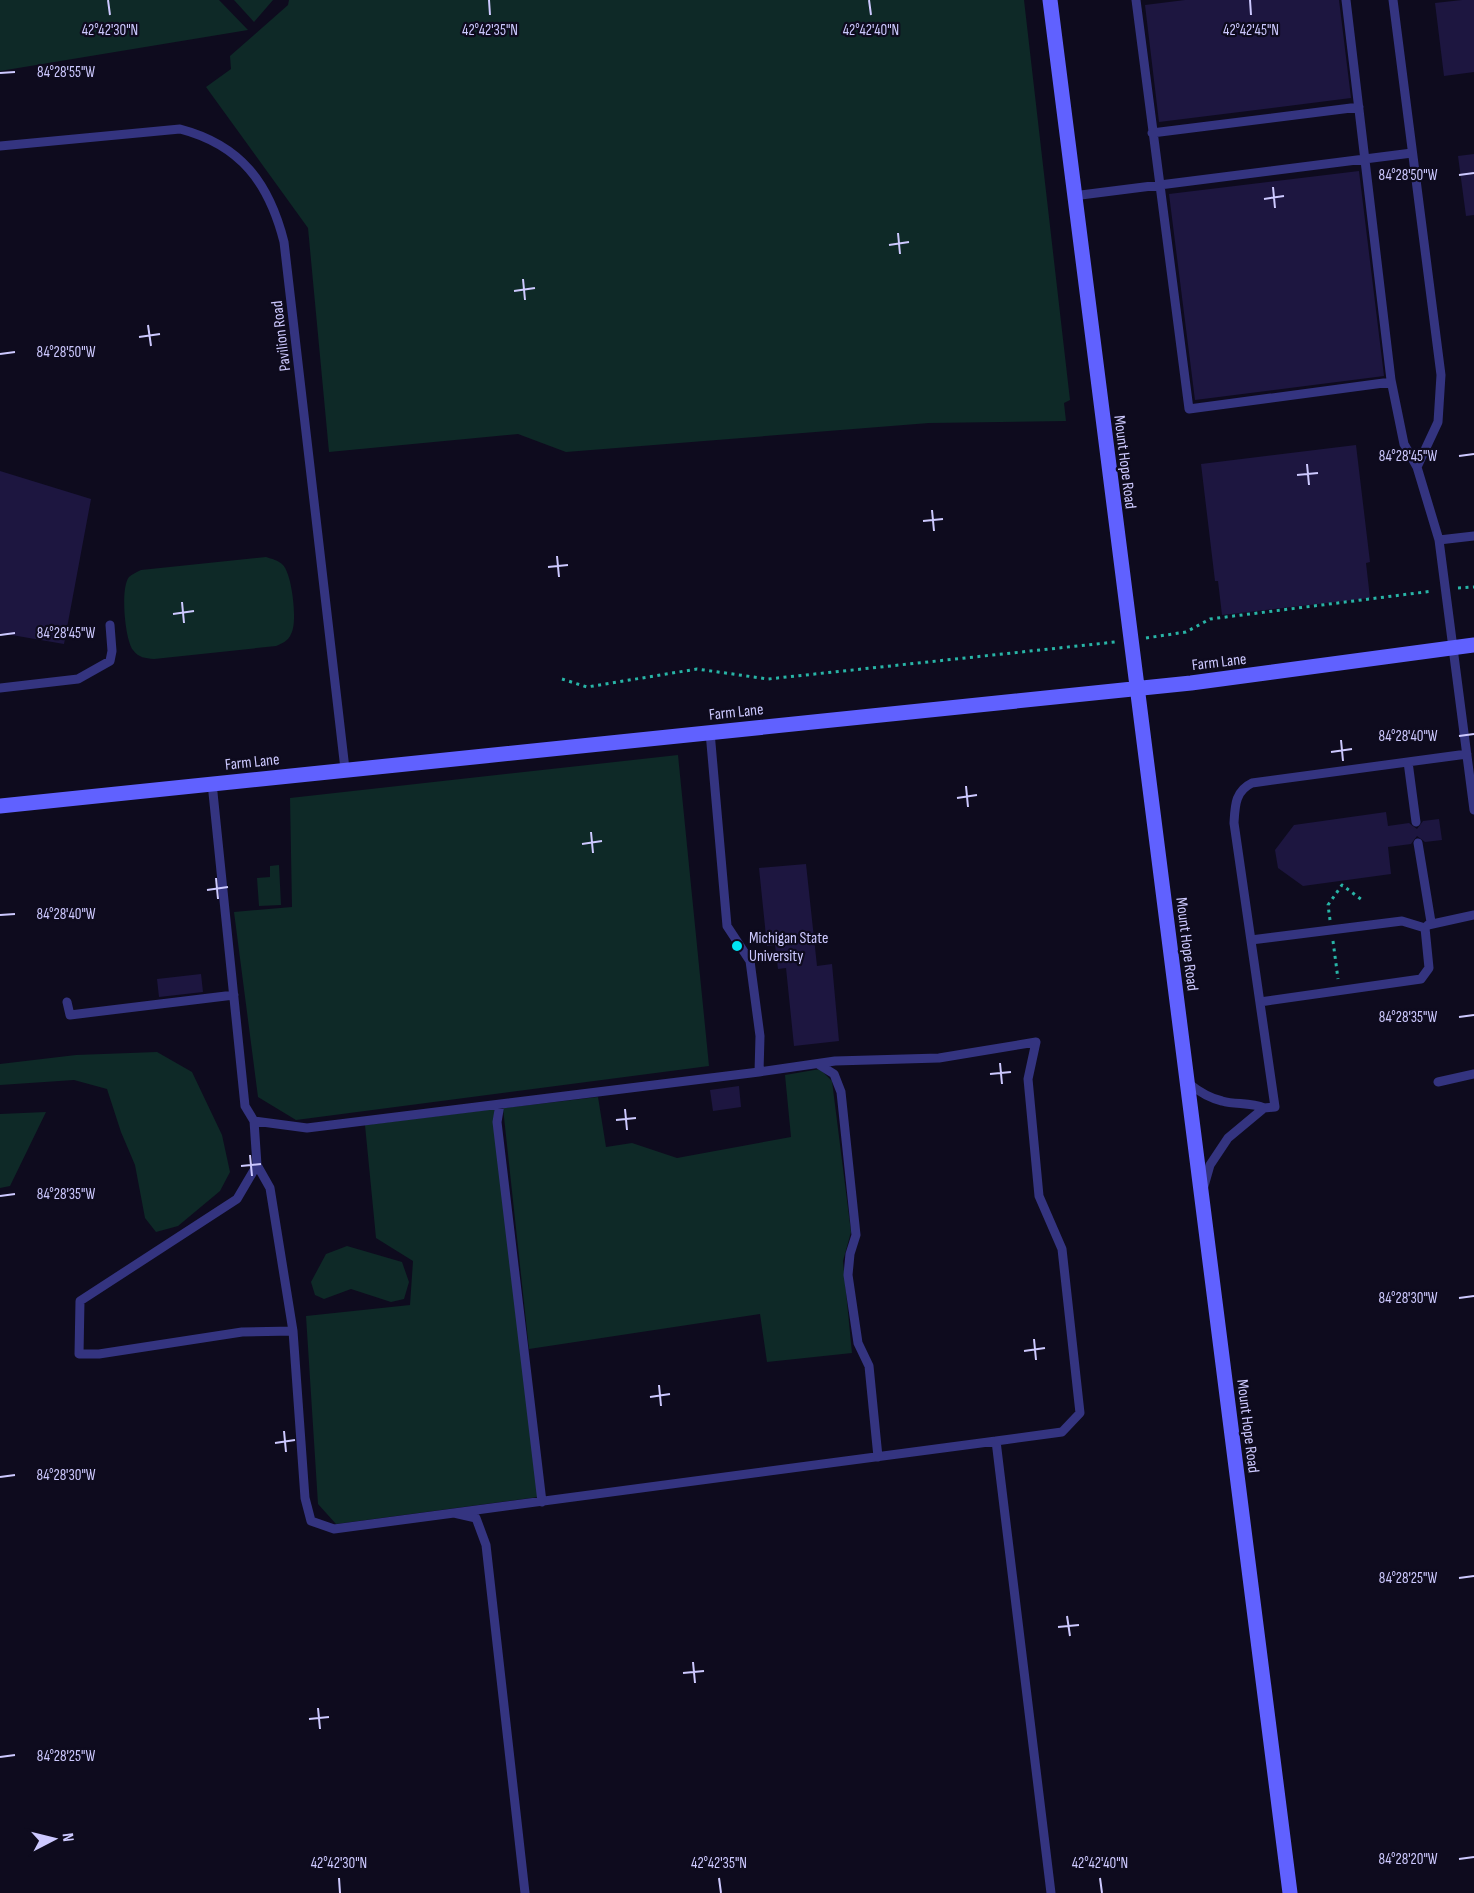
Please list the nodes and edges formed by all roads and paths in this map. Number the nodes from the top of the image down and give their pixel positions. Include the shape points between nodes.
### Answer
1 (1050, 0) edge
2 (1136, 0) edge
3 (1346, 0) edge
4 (1393, 0) edge
5 (1359, 107) junction
6 (1152, 133) junction
7 (0, 146) edge
8 (1412, 153) junction
9 (1365, 159) junction
10 (1161, 184) junction
11 (1073, 196) junction
12 (1391, 382) junction
13 (1417, 467) junction
14 (1474, 536) edge
15 (1439, 540) junction
16 (1474, 587) edge
17 (1447, 589) junction
18 (110, 625) dead end
19 (1131, 641) junction
20 (1474, 645) edge
21 (1455, 648) junction
22 (562, 679) dead end
23 (0, 688) edge
24 (1137, 689) junction
25 (710, 732) junction
26 (1467, 754) junction
27 (1408, 762) junction
28 (345, 769) junction
29 (212, 783) junction
30 (0, 806) edge
31 (1474, 810) edge
32 (1416, 822) dead end
33 (1418, 843) dead end
34 (1474, 915) edge
35 (1428, 925) junction
36 (1251, 940) junction
37 (234, 995) junction
38 (67, 1002) dead end
39 (1260, 1002) junction
40 (818, 1064) junction
41 (759, 1072) junction
42 (1474, 1074) edge
43 (1438, 1082) dead end
44 (1187, 1083) junction
45 (500, 1104) junction
46 (1264, 1108) junction
47 (254, 1120) junction
48 (257, 1165) junction
49 (1201, 1194) junction
50 (293, 1330) junction
51 (996, 1442) junction
52 (878, 1457) junction
53 (542, 1502) junction
54 (454, 1514) junction
55 (525, 1893) edge
56 (1051, 1893) edge
57 (1290, 1893) edge

1 - 11 street, Mount Hope Road
2 - 6 lane
3 - 5 lane
4 - 8 lane
5 - 6 lane
5 - 9 lane
6 - 10 lane
7 - 28 lane, Pavilion Road via 180,129 204,135 225,148 265,188 284,242
8 - 9 lane
8 - 13 lane via 1441,375 1438,422
9 - 10 lane
9 - 12 lane
10 - 11 lane
10 - 12 lane via 1189,409
11 - 19 street, Mount Hope Road
12 - 13 lane via 1404,444
13 - 15 lane
14 - 15 lane
15 - 17 lane
16 - 17 path
17 - 19 path via 1210,619 1186,632
17 - 21 lane
18 - 23 lane via 110,661 92,674 78,680
19 - 22 path via 768,679 697,669 587,687
19 - 24 street, Mount Hope Road
20 - 21 street, Farm Lane
21 - 24 street, Farm Lane
21 - 26 lane
24 - 25 street, Farm Lane
24 - 44 street, Mount Hope Road
25 - 28 street, Farm Lane
25 - 41 lane via 727,926 750,961 760,1036
26 - 27 lane
26 - 31 lane
27 - 32 lane
27 - 36 lane via 1252,783 1239,794 1234,823
28 - 29 street, Farm Lane
29 - 30 street, Farm Lane
29 - 37 lane
33 - 35 lane
34 - 35 lane
35 - 36 lane via 1402,921
35 - 39 lane via 1429,968 1421,980
36 - 39 lane
37 - 38 lane via 70,1016
37 - 47 lane via 245,1107
39 - 46 lane via 1275,1107
40 - 41 lane
40 - 51 lane via 939,1058 1036,1042 1028,1079 1039,1196 1062,1249 1080,1413 1062,1432
40 - 52 lane via 834,1074 841,1092 856,1235 848,1275 858,1343 869,1366
41 - 45 lane
42 - 43 lane
44 - 46 lane via 1222,1101
44 - 49 street, Mount Hope Road
45 - 47 lane via 307,1128
45 - 53 lane via 497,1122
46 - 49 lane via 1228,1138 1210,1165
47 - 48 lane
48 - 50 lane via 270,1188
48 - 50 lane via 237,1199 80,1301 79,1354 242,1332
49 - 57 street, Mount Hope Road
50 - 54 lane via 305,1498 311,1521 334,1529
51 - 52 lane
51 - 56 lane
52 - 53 lane
53 - 54 lane
54 - 55 lane via 476,1518 486,1545

